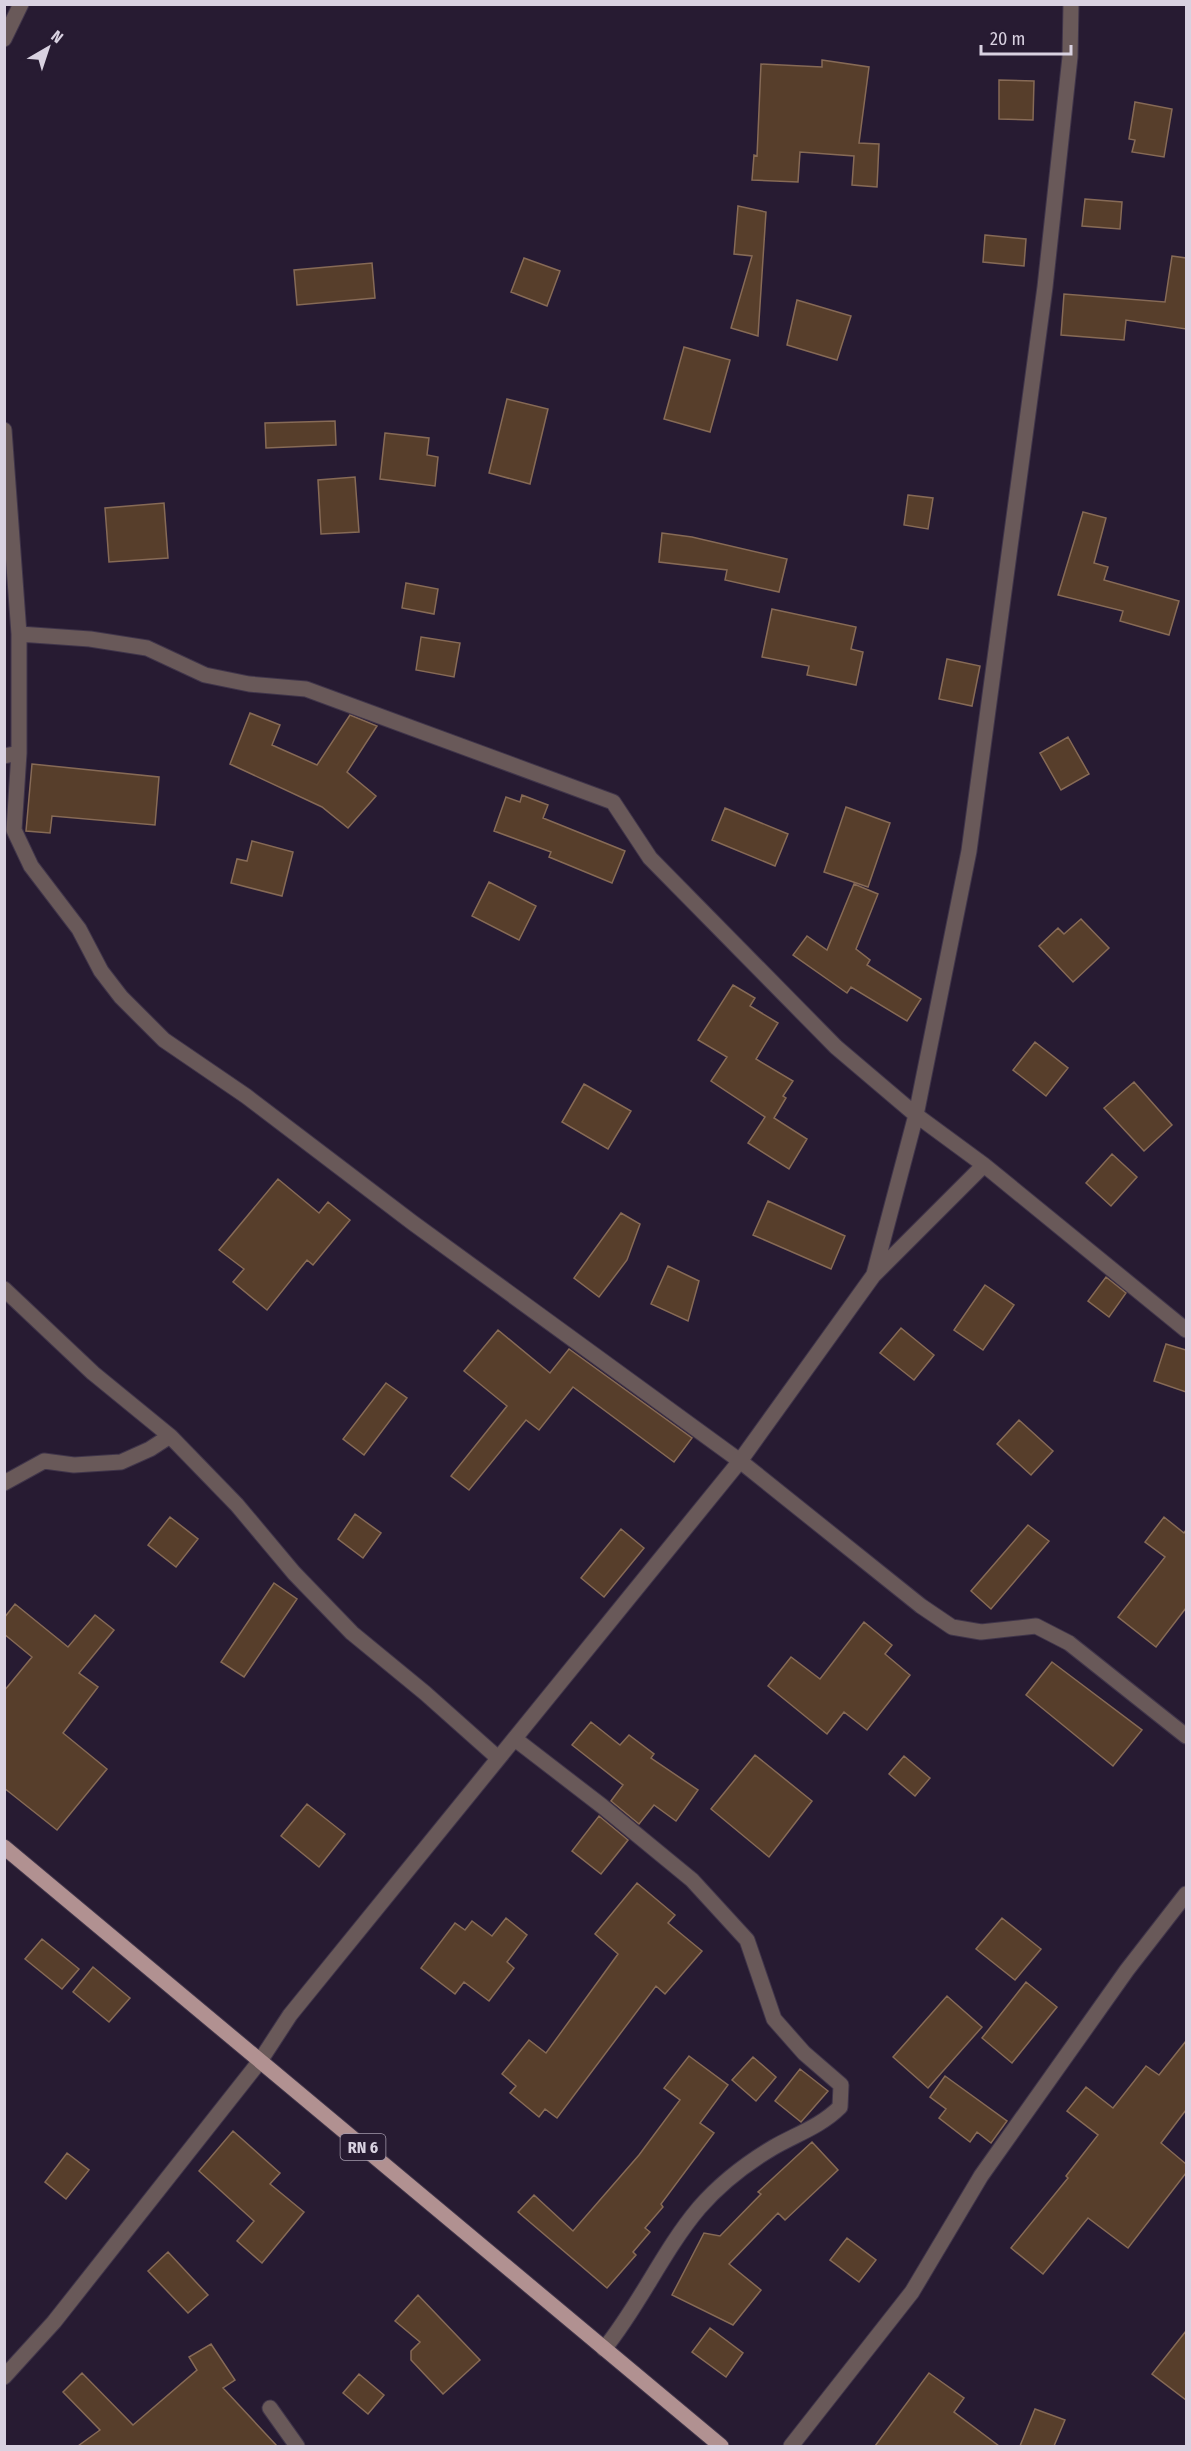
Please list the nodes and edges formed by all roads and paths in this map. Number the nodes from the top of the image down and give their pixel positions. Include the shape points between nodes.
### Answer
1 (21, 4) edge
2 (1071, 4) edge
3 (4, 39) edge
4 (4, 429) edge
5 (7, 503) edge
6 (20, 634) junction
7 (12, 755) edge
8 (916, 1115) junction
9 (984, 1165) junction
10 (873, 1276) junction
11 (4, 1289) edge
12 (1186, 1330) edge
13 (170, 1436) junction
14 (740, 1461) junction
15 (4, 1483) edge
16 (1186, 1736) edge
17 (514, 1738) junction
18 (498, 1758) junction
19 (4, 1847) edge
20 (1186, 1894) edge
21 (260, 2061) junction
22 (604, 2349) junction
23 (4, 2378) edge
24 (270, 2408) dead end
25 (297, 2446) edge
26 (721, 2446) edge
27 (791, 2446) edge

1 - 3 street
2 - 8 street via 1070,57 1045,287 971,839
4 - 5 street
5 - 6 street
6 - 7 street
6 - 8 street via 147,648 205,675 249,684 306,688 613,802 650,858 736,948 836,1047
7 - 14 street via 14,830 32,866 79,928 101,971 120,997 164,1040 246,1096
8 - 9 street
8 - 10 street
9 - 10 street
9 - 12 street
10 - 14 street
11 - 13 street via 93,1372
13 - 15 street via 121,1462 74,1465 44,1461
13 - 18 street via 352,1633
14 - 16 street via 952,1627 981,1632 1036,1626 1069,1643
14 - 17 street
17 - 18 street
17 - 22 street via 692,1880 747,1940 774,2019 804,2053 841,2085 840,2107 826,2121 740,2169 699,2208 652,2274 625,2324
18 - 21 street via 290,2015
19 - 21 main road, RN 6
20 - 27 street via 1127,1970 981,2176 912,2292
21 - 22 main road, RN 6
21 - 23 street via 54,2322
22 - 26 main road, RN 6
24 - 25 street

